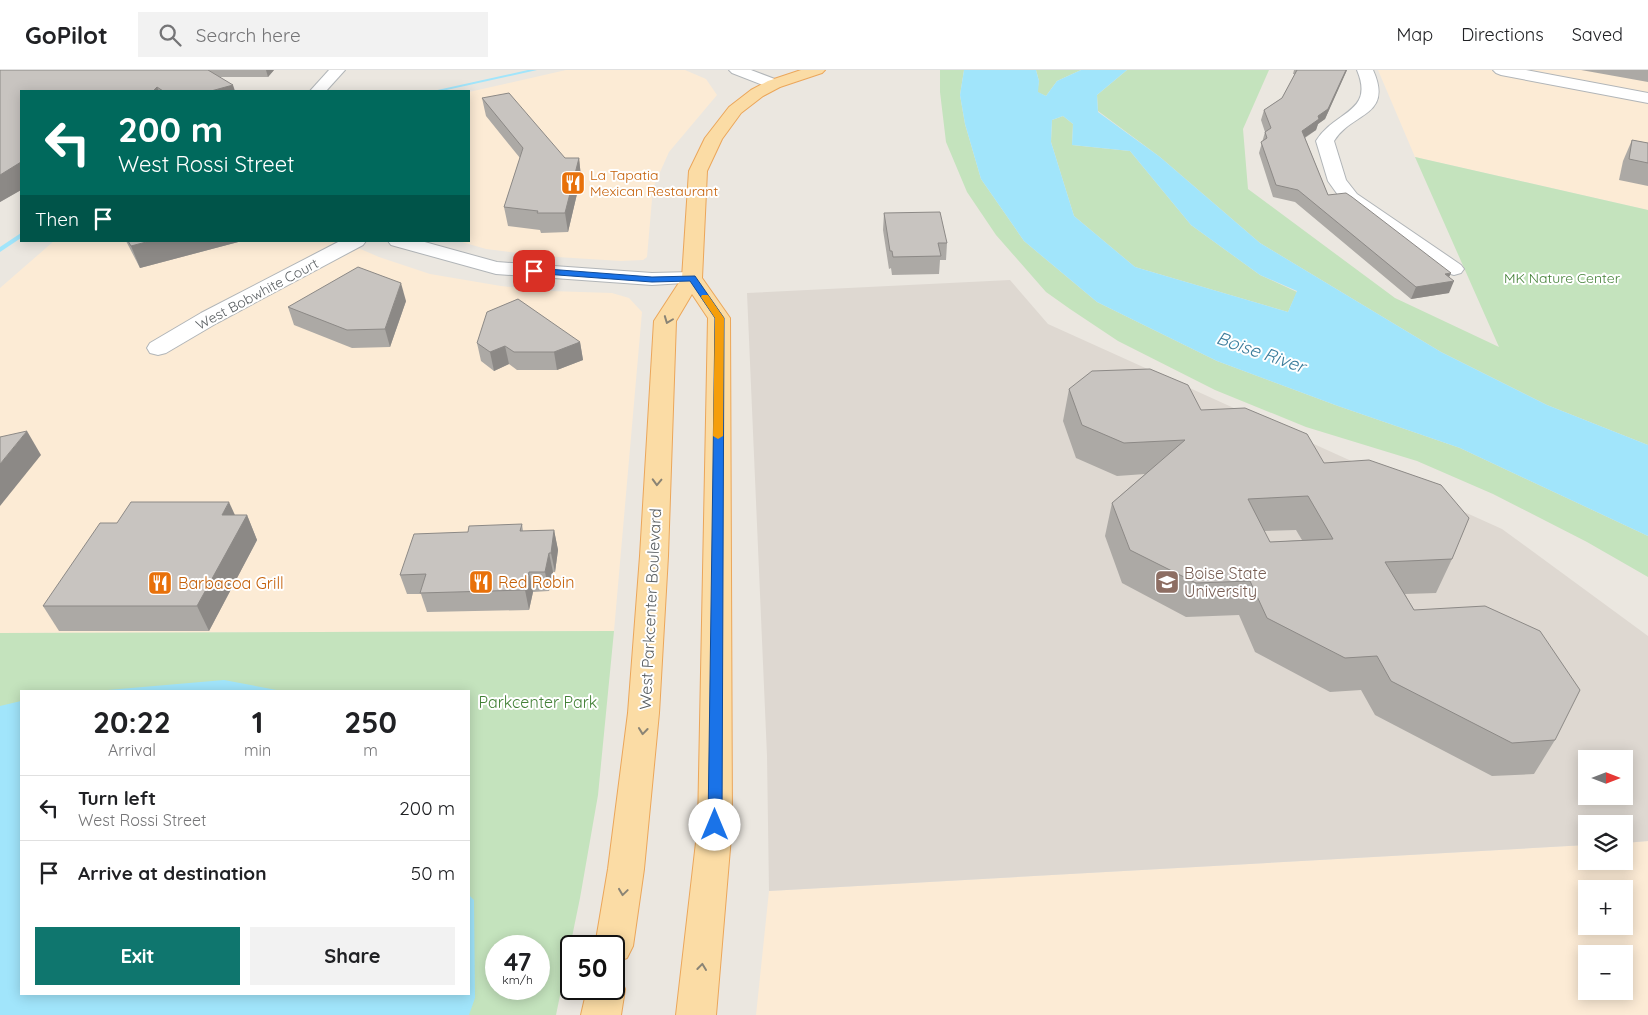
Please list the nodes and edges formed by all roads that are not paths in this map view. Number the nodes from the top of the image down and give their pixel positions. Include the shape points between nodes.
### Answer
1 (337, 70) edge
2 (737, 70) edge
3 (817, 70) edge
4 (1365, 70) edge
5 (1501, 70) edge
6 (778, 77) edge
7 (319, 90) edge
8 (1648, 98) edge
9 (354, 242) edge
10 (402, 242) edge
11 (1454, 269) dead end
12 (692, 278) junction
13 (158, 348) dead end
14 (616, 935) edge
15 (604, 1000) edge
16 (601, 1015) edge
17 (696, 1015) edge

1 - 7 street
2 - 6 street
3 - 6 main road, West Parkcenter Boulevard
4 - 11 street via 1371,87 1367,102 1354,116 1332,130 1325,140 1337,181 1350,198
5 - 8 street
6 - 12 main road, West Parkcenter Boulevard via 736,110 714,138 698,171
9 - 13 street, West Bobwhite Court
10 - 12 street via 496,268 652,279
12 -> 14 main road, West Parkcenter Boulevard via 665,322 644,725
17 -> 12 main road via 715,825 719,318
15 - 16 main road

